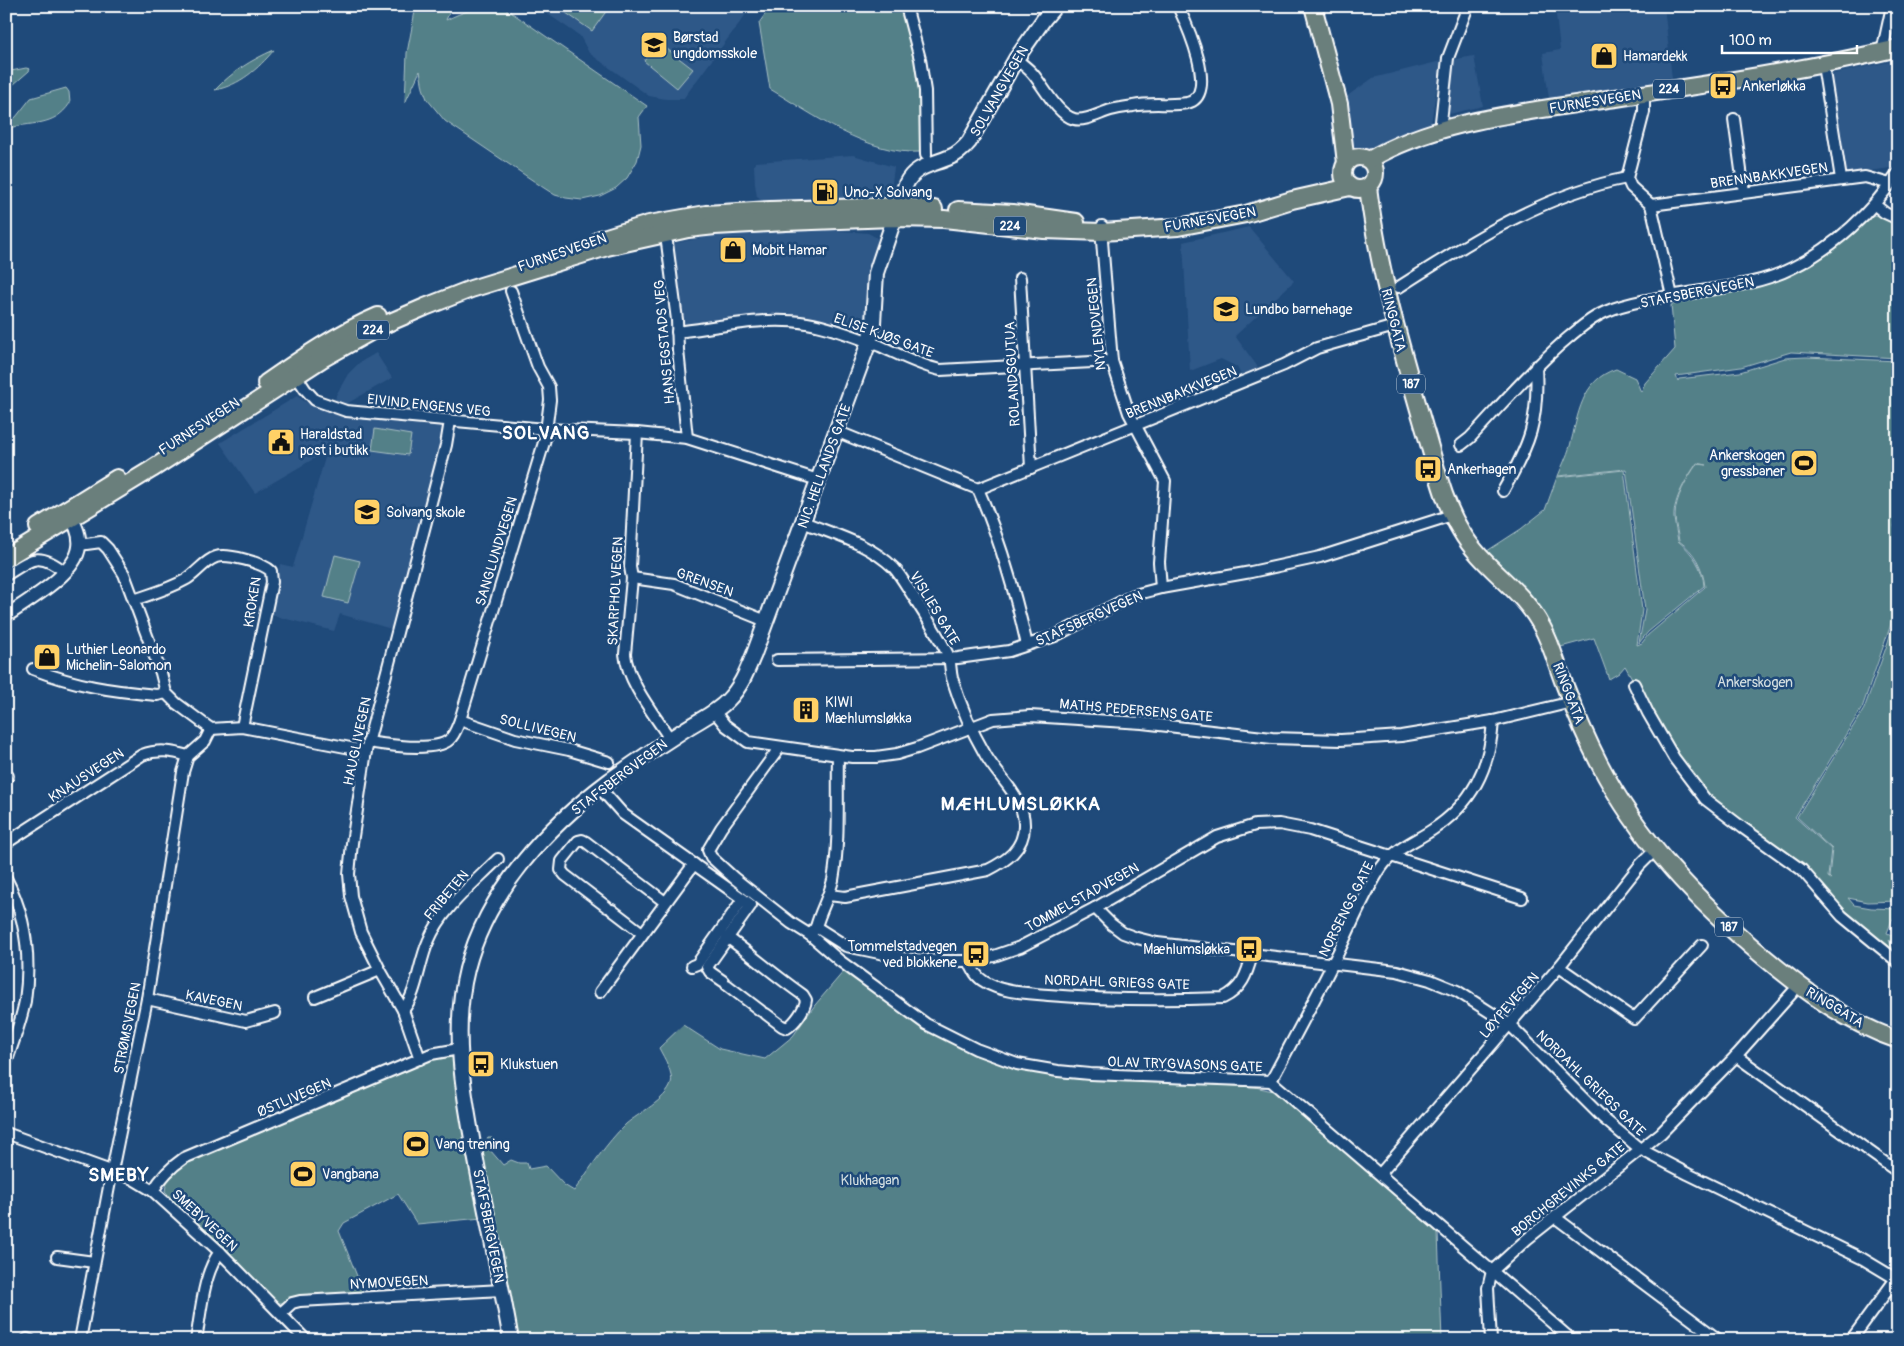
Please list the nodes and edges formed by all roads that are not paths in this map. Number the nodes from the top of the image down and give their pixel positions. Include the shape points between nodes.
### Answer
1 (906, 6) edge
2 (1055, 6) edge
3 (1178, 6) edge
4 (1313, 6) edge
5 (1468, 6) edge
6 (1892, 6) edge
7 (1890, 50) edge
8 (1016, 59) junction
9 (1823, 65) junction
10 (1644, 94) junction
11 (1734, 120) dead end
12 (1440, 131) junction
13 (926, 155) dead end
14 (1358, 164) junction
15 (1898, 173) edge
16 (1626, 178) junction
17 (1841, 179) junction
18 (1890, 184) junction
19 (1357, 188) junction
20 (1744, 192) junction
21 (1292, 200) junction
22 (1651, 205) junction
23 (1875, 205) junction
24 (896, 212) junction
25 (1898, 219) edge
26 (1102, 229) junction
27 (667, 243) dead end
28 (1020, 278) dead end
29 (1399, 287) dead end
30 (511, 291) dead end
31 (1672, 296) junction
32 (1395, 326) junction
33 (677, 332) junction
34 (869, 342) junction
35 (1112, 361) junction
36 (1024, 364) junction
37 (1536, 366) junction
38 (293, 371) junction
39 (450, 421) junction
40 (1135, 426) junction
41 (545, 429) junction
42 (836, 431) junction
43 (637, 433) junction
44 (686, 438) junction
45 (1461, 445) dead end
46 (1031, 468) junction
47 (818, 480) junction
48 (978, 488) junction
49 (1504, 491) dead end
50 (69, 513) junction
51 (1452, 515) junction
52 (803, 522) junction
53 (80, 545) junction
54 (6, 547) edge
55 (6, 558) edge
56 (65, 572) junction
57 (6, 575) edge
58 (632, 578) junction
59 (1161, 588) junction
60 (134, 600) junction
61 (6, 616) edge
62 (766, 621) junction
63 (1027, 645) junction
64 (949, 657) junction
65 (777, 660) dead end
66 (33, 669) dead end
67 (1634, 684) dead end
68 (166, 692) junction
69 (1572, 702) junction
70 (714, 712) junction
71 (460, 720) junction
72 (1493, 721) junction
73 (242, 727) junction
74 (971, 728) junction
75 (210, 729) junction
76 (670, 739) junction
77 (367, 746) junction
78 (780, 747) junction
79 (188, 756) junction
80 (838, 756) junction
81 (609, 762) dead end
82 (600, 788) junction
83 (6, 843) edge
84 (1654, 850) junction
85 (1391, 856) junction
86 (498, 859) dead end
87 (694, 864) junction
88 (6, 878) edge
89 (829, 895) junction
90 (1522, 898) dead end
91 (743, 899) junction
92 (665, 902) junction
93 (1095, 908) junction
94 (813, 931) junction
95 (642, 933) junction
96 (727, 937) junction
97 (1702, 945) dead end
98 (1252, 955) junction
99 (970, 961) junction
100 (1898, 962) edge
101 (1333, 964) junction
102 (692, 966) dead end
103 (1559, 967) junction
104 (380, 970) junction
105 (600, 992) dead end
106 (1793, 992) dead end
107 (315, 998) dead end
108 (147, 999) junction
109 (403, 1010) junction
110 (275, 1013) dead end
111 (1510, 1025) junction
112 (1898, 1040) edge
113 (459, 1049) junction
114 (1736, 1056) junction
115 (420, 1060) junction
116 (6, 1063) edge
117 (1271, 1081) junction
118 (6, 1133) edge
119 (1640, 1149) junction
120 (112, 1171) junction
121 (1898, 1172) edge
122 (1380, 1174) junction
123 (153, 1191) junction
124 (1556, 1218) junction
125 (220, 1252) junction
126 (57, 1257) dead end
127 (94, 1262) junction
128 (1492, 1270) junction
129 (1897, 1279) edge
130 (502, 1290) junction
131 (281, 1313) junction
132 (80, 1340) edge
133 (196, 1340) edge
134 (306, 1340) edge
135 (511, 1340) edge
136 (1491, 1340) edge
137 (1572, 1340) edge
138 (1719, 1340) edge
139 (1851, 1340) edge

1 - 13 street via 925,92
2 - 8 main road, SOLVANGVEGEN
3 - 8 street via 1200,67 1202,84 1197,96 1188,103 1146,103 1073,119 1060,110 1032,73
4 - 14 main road via 1338,104
5 - 12 street via 1448,58
6 - 7 street
7 - 9 main road, FURNESVEGEN / 224
8 - 24 main road, SOLVANGVEGEN via 969,142 959,152 912,174
9 - 10 main road, FURNESVEGEN / 224
9 - 17 street
10 - 12 main road, FURNESVEGEN / 224 via 1506,115
10 - 16 street via 1644,112
11 - 20 street
12 - 14 main road, FURNESVEGEN / 224 via 1420,136
14 - 19 main road via 1344,181
14 - 19 main road via 1374,180
14 - 21 main road, FURNESVEGEN / 224
15 - 18 street, STAFSBERGVEGEN
16 - 22 street
16 - 29 street via 1571,194 1524,214 1460,248
17 - 18 street, BRENNBAKKVEGEN via 1865,177
17 - 20 street, BRENNBAKKVEGEN
18 - 23 street, STAFSBERGVEGEN
19 - 21 main road, FURNESVEGEN / 224
19 - 32 main road, RINGGATA / 187 via 1377,250
20 - 22 street, BRENNBAKKVEGEN
21 - 26 main road, FURNESVEGEN / 224 via 1246,214 1178,227
22 - 31 street
23 - 25 street
23 - 31 street, STAFSBERGVEGEN via 1827,246 1792,269 1761,280
24 - 26 main road, FURNESVEGEN / 224 via 1013,214
24 - 34 main road, NIC. HELLANDS GATE via 876,273
24 - 38 main road, FURNESVEGEN / 224 via 770,210 715,213 626,230 376,316 347,331
26 - 35 street, NYLENDVEGEN
27 - 33 street, HANS EGSTADS VEG
28 - 36 street, ROLANDSGUTUA
30 - 41 street, SANGLUNDVEGEN via 549,387
31 - 37 street, STAFSBERGVEGEN via 1603,313
32 - 40 street, BRENNBAKKVEGEN via 1318,348
32 - 51 main road, RINGGATA / 187
33 - 34 street, ELISE KJØS GATE via 744,323 792,322 823,327
33 - 44 street, HANS EGSTADS VEG
34 - 36 street, ELISE KJØS GATE via 940,370
34 - 42 main road, NIC. HELLANDS GATE
35 - 36 street, ELISE KJØS GATE
35 - 40 street, NYLENDVEGEN
36 - 46 street, ROLANDSGUTUA
37 - 45 street, STAFSBERGVEGEN
37 - 49 street via 1537,395 1530,436
38 - 39 street, EIVIND ENGENS VEG via 315,400 346,411
38 - 50 main road, FURNESVEGEN / 224 via 155,454
39 - 41 street, EIVIND ENGENS VEG
39 - 77 street, HAUGLIVEGEN
40 - 46 street, BRENNBAKKVEGEN
40 - 59 street, NYLENDVEGEN via 1165,481 1159,562
41 - 43 street, EIVIND ENGENS VEG
41 - 71 street, SANGLUNDVEGEN via 545,439
42 - 47 main road, NIC. HELLANDS GATE
42 - 48 street
43 - 44 street, EIVIND ENGENS VEG
43 - 58 street, SKARPHOLVEGEN
44 - 47 street, EIVIND ENGENS VEG
46 - 48 street, BRENNBAKKVEGEN
47 - 52 main road, NIC. HELLANDS GATE
48 - 63 street via 1002,549
50 - 53 street
50 - 54 main road, 224
50 - 55 main road, FURNESVEGEN / 224
51 - 59 street, STAFSBERGVEGEN via 1320,557
51 - 69 main road, RINGGATA / 187 via 1468,543 1536,616
52 - 62 main road, NIC. HELLANDS GATE
52 - 64 street, VISLIES GATE via 862,545 895,569
53 - 56 street via 78,554
53 - 60 street via 101,542 108,549 124,574
56 - 57 street via 39,558
56 - 61 street
58 - 62 street, GRENSEN via 674,584
58 - 76 street, SKARPHOLVEGEN via 626,663 632,679
59 - 63 street, STAFSBERGVEGEN via 1134,595 1055,636
60 - 68 street
60 - 73 street, KROKEN via 186,580 214,557 222,555 252,562 271,571 272,582
62 - 70 main road, NIC. HELLANDS GATE via 740,685
63 - 64 street, STAFSBERGVEGEN via 992,654
64 - 65 street, STAFSBERGVEGEN
64 - 74 street, VISLIES GATE via 951,676
66 - 68 street via 93,688 158,695
67 - 100 street via 1674,758 1705,799 1802,870 1842,916
68 - 75 street
69 - 72 street, MATHS PEDERSENS GATE
69 - 84 main road, RINGGATA / 187 via 1611,786
70 - 76 main road, STAFSBERGVEGEN
70 - 78 street, MATHS PEDERSENS GATE via 740,738
71 - 77 street, SANGLUNDVEGEN via 450,739 443,744
71 - 81 street, SOLLIVEGEN via 515,739
72 - 74 street, MATHS PEDERSENS GATE via 1401,736 1341,740 1272,738 1142,723 1030,716 993,719
72 - 85 street, NORSENGS GATE via 1488,757 1468,797 1433,829
73 - 75 street
73 - 77 street
74 - 80 street, MATHS PEDERSENS GATE via 898,754
74 - 89 street, VISLIES GATE via 1024,814 1024,834 1013,854 1002,863 980,872 845,897
75 - 79 street via 205,741
76 - 82 main road, STAFSBERGVEGEN
77 - 104 street, HAUGLIVEGEN via 352,843 350,883 359,926
78 - 80 street, MATHS PEDERSENS GATE
78 - 94 street via 708,850 711,857 734,878
79 - 83 street, KNAUSVEGEN via 161,751 142,755
79 - 108 street, STRØMSVEGEN via 176,807
80 - 89 street via 835,850
82 - 87 street via 623,814
82 - 113 main road, STAFSBERGVEGEN via 539,843 510,880 491,912 467,970
84 - 103 street, LØYPEVEGEN
84 - 112 main road, RINGGATA / 187 via 1701,901 1792,981 1841,1014
85 - 90 street, TOMMELSTADVEGEN
85 - 93 street, TOMMELSTADVEGEN via 1303,829 1279,824 1255,825 1217,837
85 - 101 street, NORSENGS GATE via 1380,869
86 - 109 street, FRIBETEN via 437,924 428,940 410,1002
87 - 91 street
87 - 92 street
88 - 116 street via 22,914 27,973 25,1002
89 - 94 street
91 - 96 street via 751,905
91 - 102 street via 697,964
92 - 95 street
92 - 95 street via 582,840 562,862 561,870 565,875
93 - 98 street, NORDAHL GRIEGS GATE via 1123,933 1137,938
93 - 99 street, TOMMELSTADVEGEN via 1020,947
94 - 99 street, TOMMELSTADVEGEN via 846,946 903,958
94 - 117 street, OLAV TRYGVASONS GATE via 840,961 926,1024 976,1049 1017,1064 1058,1072
95 - 105 street
96 - 96 street via 803,995 806,1005 791,1025 782,1026 710,972 707,967
97 - 103 street via 1634,1019
98 - 99 street, NORDAHL GRIEGS GATE via 1245,979 1233,993 1223,998 1158,1000 1016,992 986,983 973,971
98 - 101 street, NORDAHL GRIEGS GATE
101 - 111 street, NORDAHL GRIEGS GATE via 1397,971 1430,980 1457,991
101 - 117 street, NORSENGS GATE
103 - 111 street, LØYPEVEGEN
104 - 107 street
104 - 109 street, HAUGLIVEGEN
106 - 114 street, BORCHGREVINKS GATE
108 - 110 street, KAVEGEN via 246,1021
108 - 120 street, STRØMSVEGEN
109 - 115 street, HAUGLIVEGEN
111 - 119 street, NORDAHL GRIEGS GATE via 1603,1118
111 - 122 street, LØYPEVEGEN
113 - 115 street, ØSTLIVEGEN via 442,1051
113 - 130 main road, STAFSBERGVEGEN via 472,1138
114 - 119 street, BORCHGREVINKS GATE via 1661,1133
114 - 121 street
115 - 123 street, ØSTLIVEGEN via 184,1158 172,1166
117 - 122 street, OLAV TRYGVASONS GATE
118 - 120 street, SMEBYVEGEN
119 - 124 street, BORCHGREVINKS GATE
119 - 129 street, NORDAHL GRIEGS GATE
120 - 123 street, SMEBYVEGEN
120 - 127 street, STRØMSVEGEN
122 - 128 street, OLAV TRYGVASONS GATE
123 - 125 street, SMEBYVEGEN
124 - 128 street, BORCHGREVINKS GATE
124 - 138 street
125 - 131 street, SMEBYVEGEN
125 - 133 street via 209,1273
126 - 127 street
127 - 132 street, STRØMSVEGEN
128 - 136 street via 1488,1288
128 - 137 street, OLAV TRYGVASONS GATE
129 - 139 street
130 - 131 street, NYMOVEGEN via 300,1301 292,1303
130 - 135 main road, STAFSBERGVEGEN
131 - 134 street, SMEBYVEGEN

